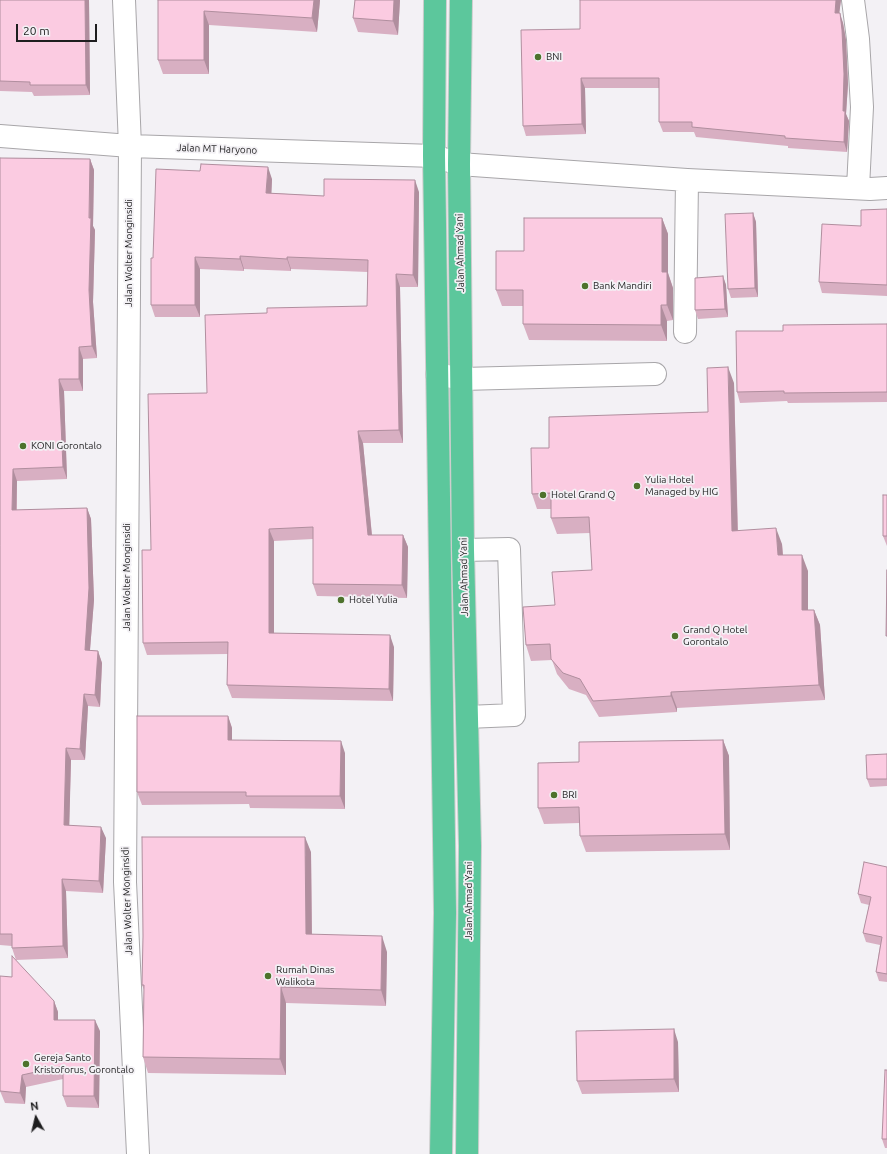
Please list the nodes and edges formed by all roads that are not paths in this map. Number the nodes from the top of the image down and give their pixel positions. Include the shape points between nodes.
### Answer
1 (124, 0) edge
2 (435, 0) edge
3 (461, 0) edge
4 (853, 0) edge
5 (0, 136) edge
6 (130, 146) junction
7 (434, 156) junction
8 (459, 164) junction
9 (687, 180) junction
10 (871, 188) edge
11 (685, 332) dead end
12 (437, 374) junction
13 (654, 374) dead end
14 (462, 379) junction
15 (464, 550) junction
16 (467, 717) junction
17 (445, 913) junction
18 (469, 921) junction
19 (138, 1154) edge
20 (441, 1154) edge
21 (467, 1154) edge

1 - 6 street, Jalan Wolter Monginsidi
2 - 7 highway
3 - 8 highway, Jalan Ahmad Yani
4 - 10 street
5 - 6 street, Jalan MT Haryono
6 - 7 street, Jalan MT Haryono
6 - 19 street, Jalan Wolter Monginsidi via 126,882
7 - 8 street, Jalan MT Haryono
7 - 12 highway
8 - 9 street, Jalan MT Haryono
8 - 14 highway, Jalan Ahmad Yani
9 - 10 street, Jalan MT Haryono
9 - 11 street
12 - 14 street
12 - 17 highway
13 - 14 street
14 - 15 highway, Jalan Ahmad Yani
15 - 16 highway, Jalan Ahmad Yani
15 - 16 street via 509,549 514,715
16 - 18 highway, Jalan Ahmad Yani
17 - 18 highway
17 - 20 highway
18 - 21 highway, Jalan Ahmad Yani

